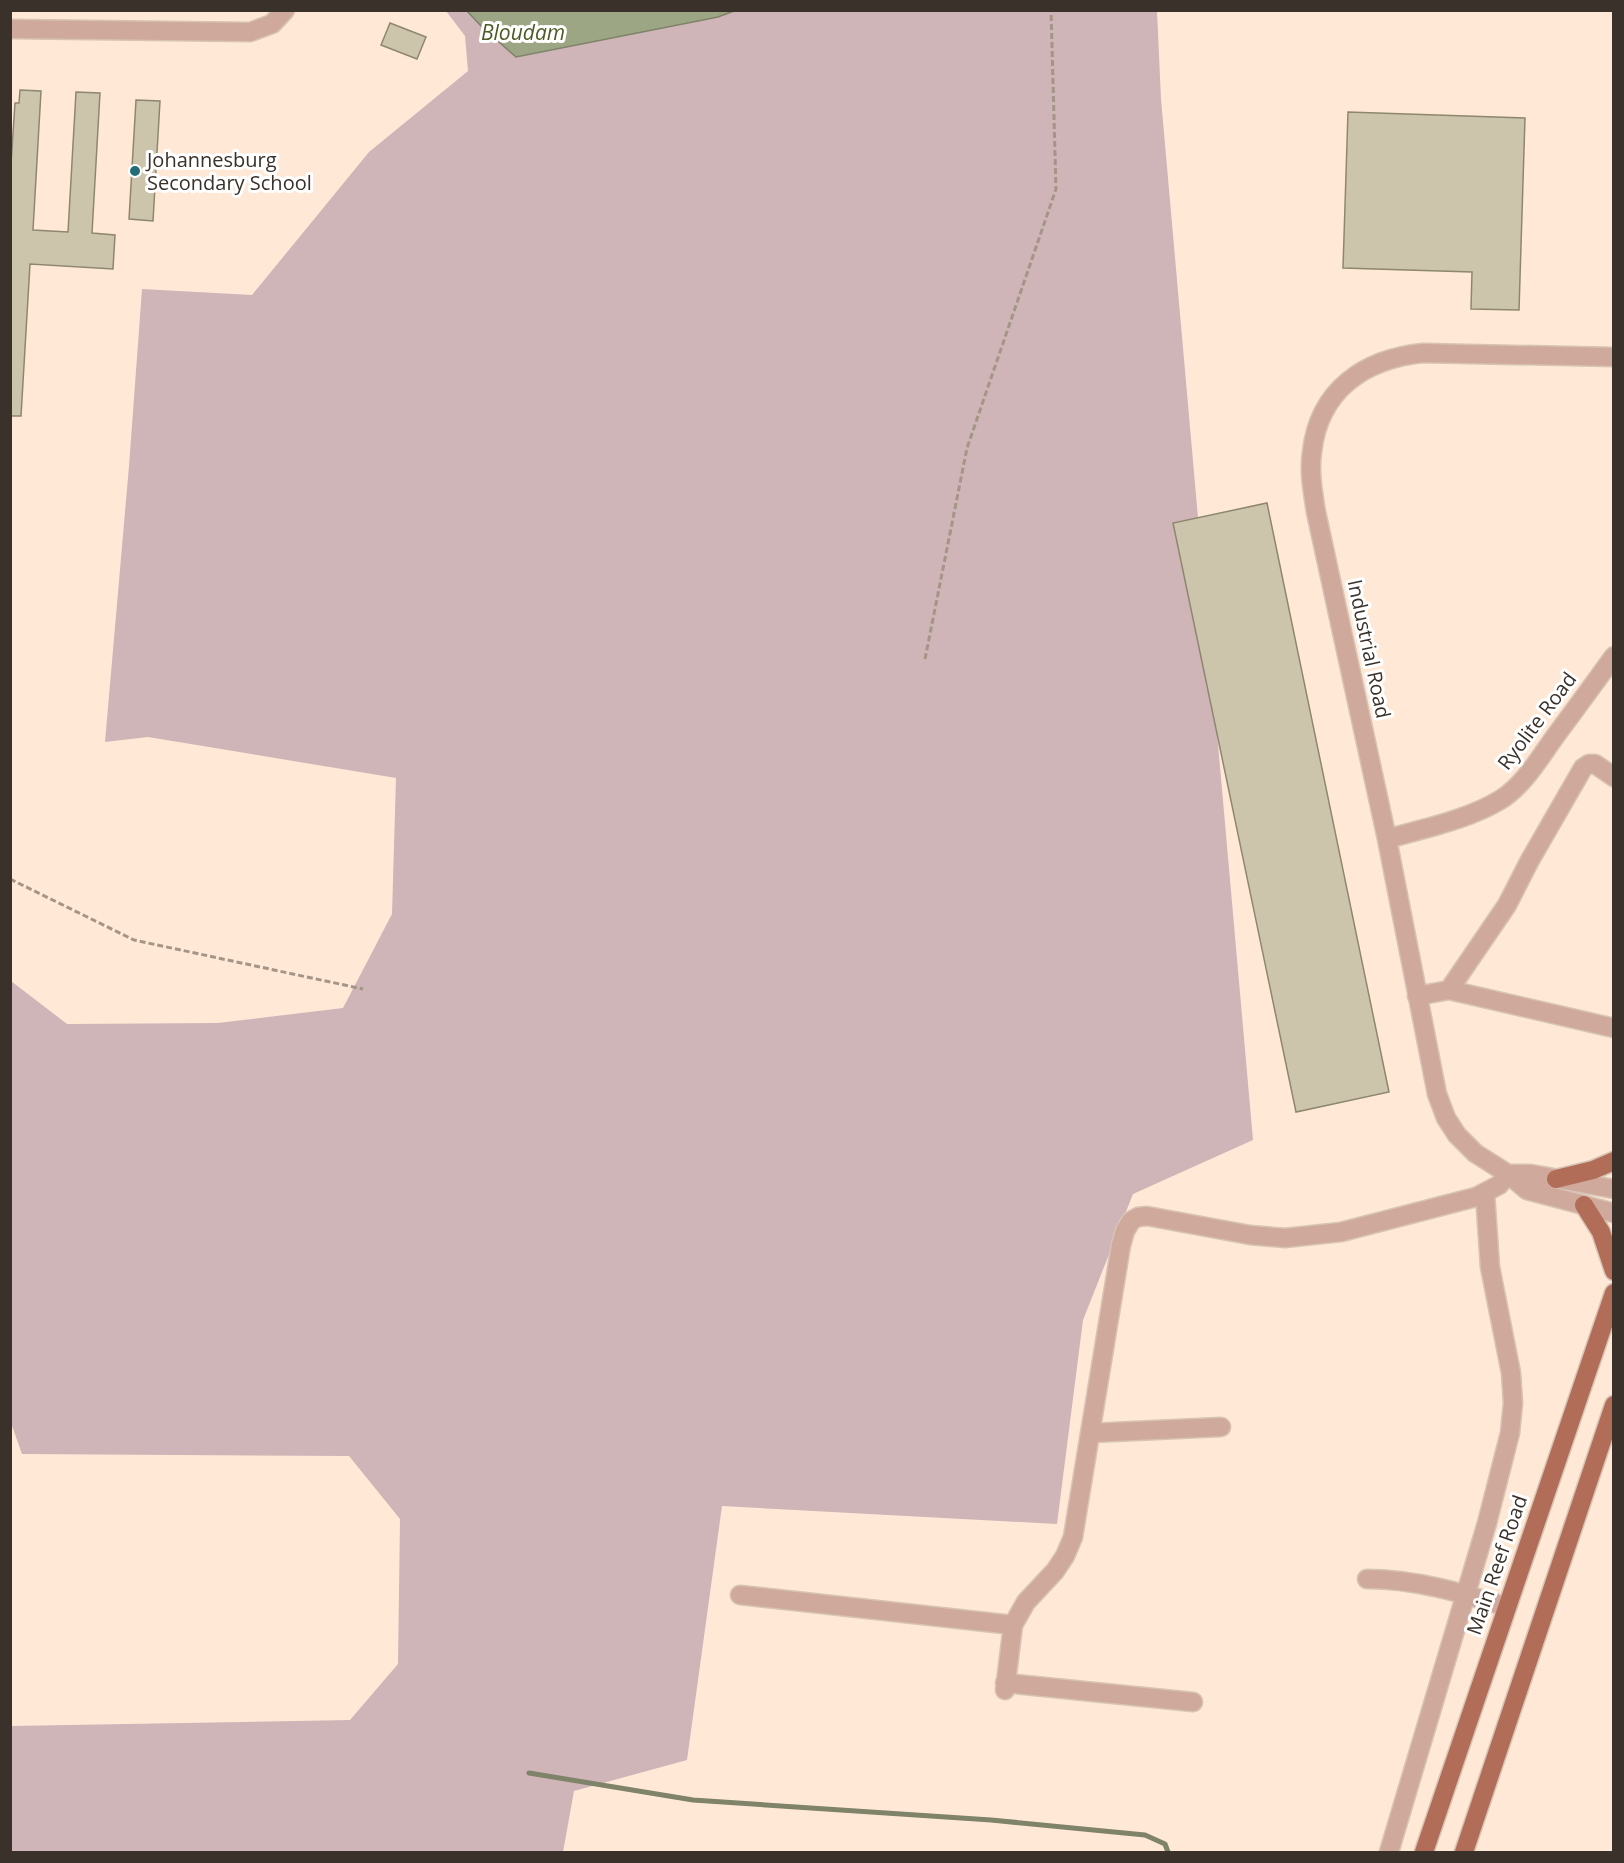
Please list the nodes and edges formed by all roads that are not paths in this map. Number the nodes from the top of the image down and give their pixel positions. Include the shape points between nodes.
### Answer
1 (283, 14) edge
2 (10, 28) edge
3 (1614, 357) edge
4 (1614, 656) edge
5 (1614, 777) edge
6 (1387, 838) junction
7 (1449, 990) junction
8 (1417, 996) junction
9 (1614, 1028) edge
10 (1614, 1161) edge
11 (1509, 1174) junction
12 (1556, 1179) junction
13 (1614, 1189) edge
14 (1485, 1193) junction
15 (1584, 1205) junction
16 (1614, 1213) edge
17 (1614, 1271) edge
18 (1614, 1293) edge
19 (1614, 1406) edge
20 (1221, 1427) dead end
21 (1091, 1433) junction
22 (1367, 1579) dead end
23 (1466, 1594) junction
24 (740, 1595) dead end
25 (1507, 1607) junction
26 (1013, 1625) junction
27 (1193, 1702) dead end
28 (1389, 1852) edge
29 (1424, 1852) edge
30 (1464, 1852) edge

1 - 2 street via 259,30 238,33
3 - 6 street, Industrial Road via 1453,352 1401,355 1383,360 1345,383 1317,424 1311,453 1316,512
4 - 6 street, Ryolite Road via 1519,784 1502,798 1485,808
5 - 7 street via 1595,764 1583,768 1507,905
6 - 8 street, Industrial Road
7 - 8 street
7 - 9 street
8 - 11 street, Industrial Road via 1437,1095 1446,1118 1475,1153
10 - 12 main road
11 - 12 street
11 - 14 street
11 - 15 street, Industrial Road via 1527,1190
12 - 13 street
14 - 21 street via 1380,1223 1306,1237 1250,1235 1147,1216 1131,1221 1121,1245
14 - 23 street via 1490,1267 1511,1373 1512,1417
15 - 16 street, Industrial Road
15 - 17 main road via 1601,1232
18 - 25 main road, Main Reef Road
19 - 30 main road
20 - 21 street
21 - 26 street via 1073,1537 1055,1571 1026,1602
22 - 23 street via 1394,1580
23 - 25 street
23 - 28 street
24 - 26 street
25 - 29 main road, Main Reef Road
26 - 27 street via 1005,1686

